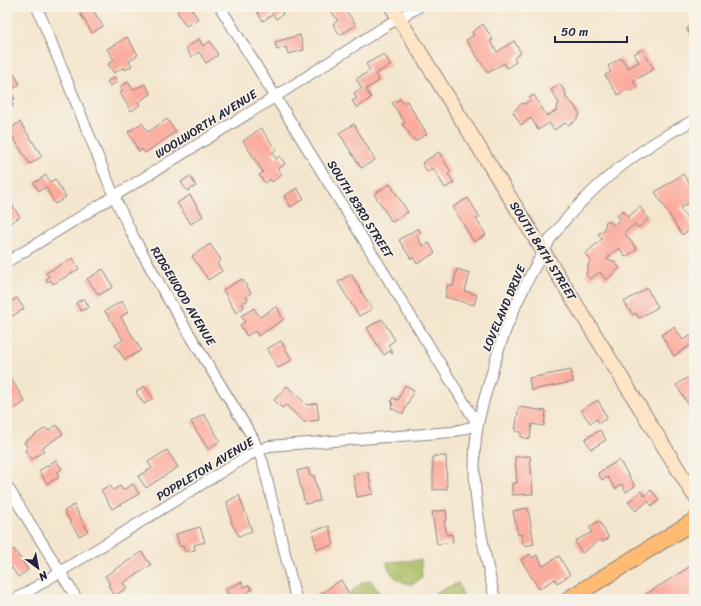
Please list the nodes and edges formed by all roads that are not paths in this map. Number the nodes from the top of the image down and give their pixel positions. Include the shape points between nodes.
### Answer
1 (37, 7) edge
2 (220, 7) edge
3 (419, 7) edge
4 (396, 12) edge
5 (275, 96) junction
6 (694, 120) edge
7 (114, 196) junction
8 (544, 252) junction
9 (7, 262) edge
10 (478, 425) junction
11 (258, 451) junction
12 (7, 486) edge
13 (694, 495) edge
14 (694, 522) edge
15 (61, 573) junction
16 (16, 599) edge
17 (77, 599) edge
18 (296, 599) edge
19 (495, 599) edge
20 (570, 599) edge

1 - 7 street, RIDGEWOOD AVENUE
2 - 5 street, SOUTH 83RD STREET
3 - 4 street, WOOLWORTH AVENUE
4 - 5 street, WOOLWORTH AVENUE
4 - 8 main road, SOUTH 84TH STREET
5 - 7 street, WOOLWORTH AVENUE
5 - 10 street, SOUTH 83RD STREET
6 - 8 street, LOVELAND DRIVE via 647,147 615,171 570,216 550,239
7 - 9 street, WOOLWORTH AVENUE
7 - 11 street, RIDGEWOOD AVENUE via 165,294 230,399
8 - 10 street, LOVELAND DRIVE via 522,292 505,332
8 - 13 main road, SOUTH 84TH STREET
10 - 11 street, POPPLETON AVENUE via 452,432 276,444
10 - 19 street, LOVELAND DRIVE via 475,471 477,510
11 - 15 street, POPPLETON AVENUE
11 - 18 street, RIDGEWOOD AVENUE
12 - 15 street
14 - 20 main road
15 - 16 street, POPPLETON AVENUE
15 - 17 street

